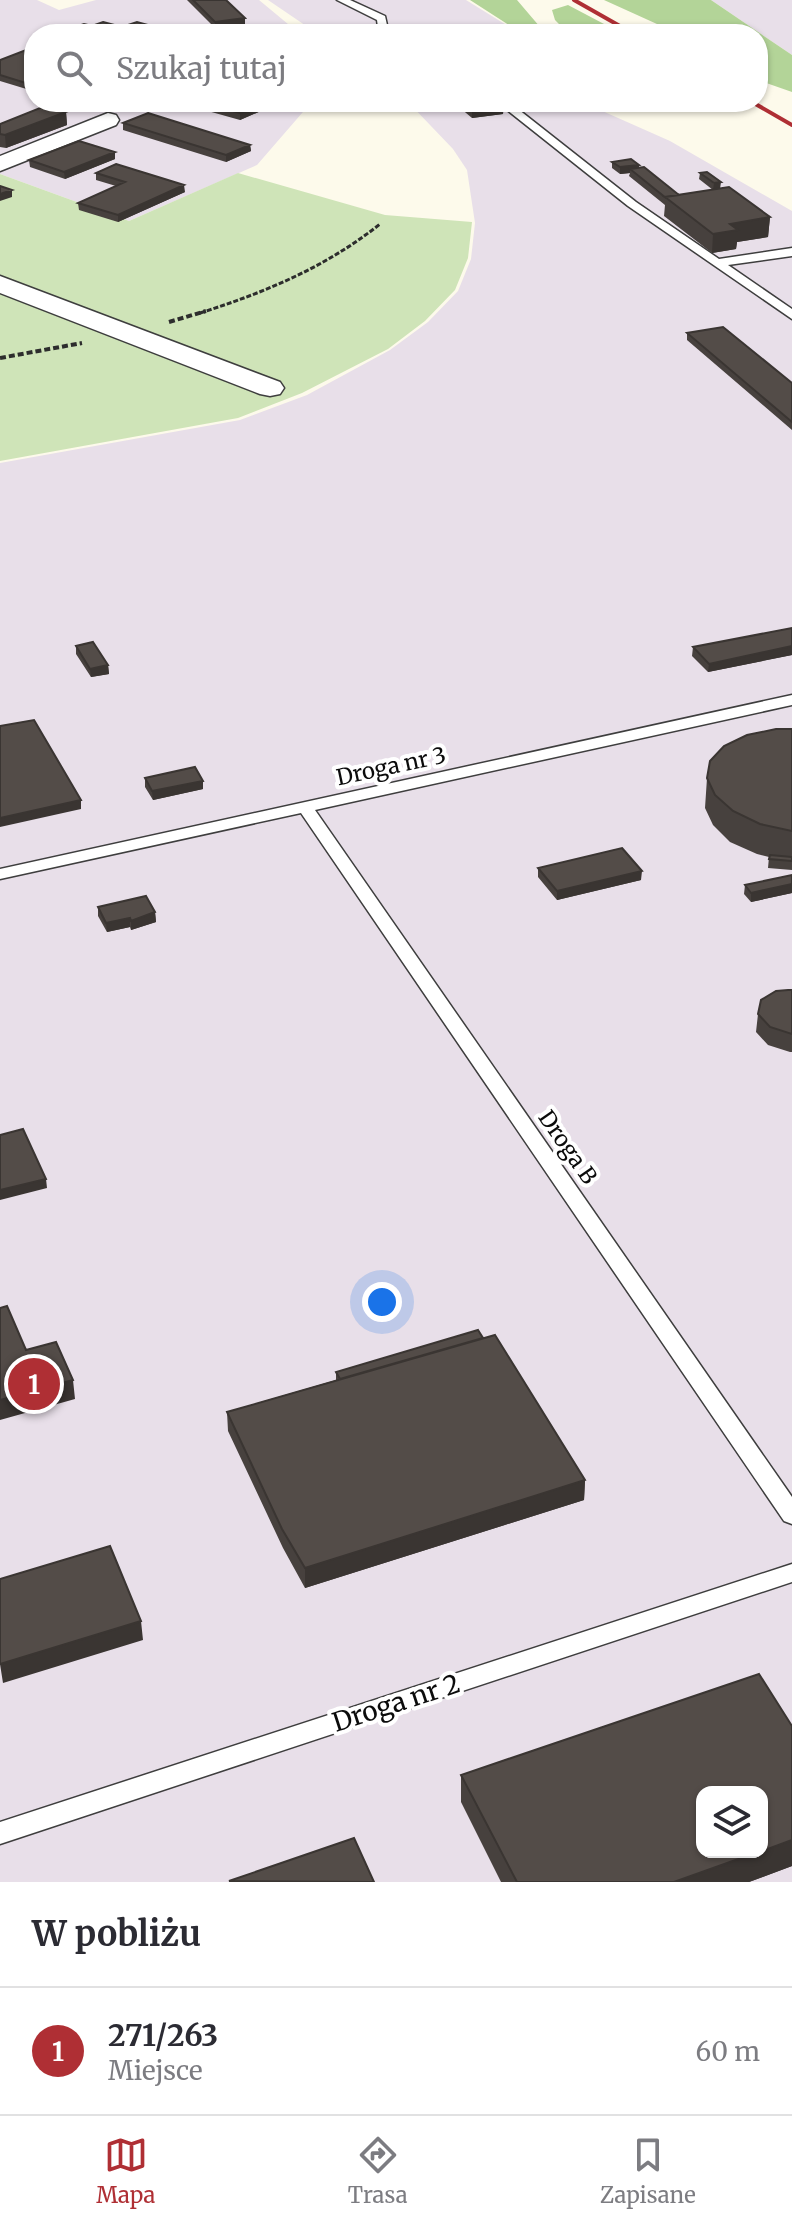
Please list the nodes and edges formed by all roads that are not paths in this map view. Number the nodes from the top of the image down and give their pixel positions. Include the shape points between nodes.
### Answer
1 (342, 0) edge
2 (383, 24) edge
3 (515, 112) edge
4 (108, 120) dead end
5 (0, 164) edge
6 (792, 252) edge
7 (716, 263) junction
8 (0, 284) edge
9 (792, 315) edge
10 (270, 388) dead end
11 (792, 700) edge
12 (305, 807) junction
13 (0, 874) edge
14 (792, 1515) edge
15 (792, 1573) edge
16 (0, 1833) edge

1 - 2 lane via 382,18
3 - 7 lane
4 - 5 street
6 - 7 lane
7 - 9 lane
8 - 10 street
11 - 12 lane, Droga nr 3
12 - 13 lane, Droga nr 3
12 - 14 lane, Droga B
15 - 16 lane, Droga nr 2

